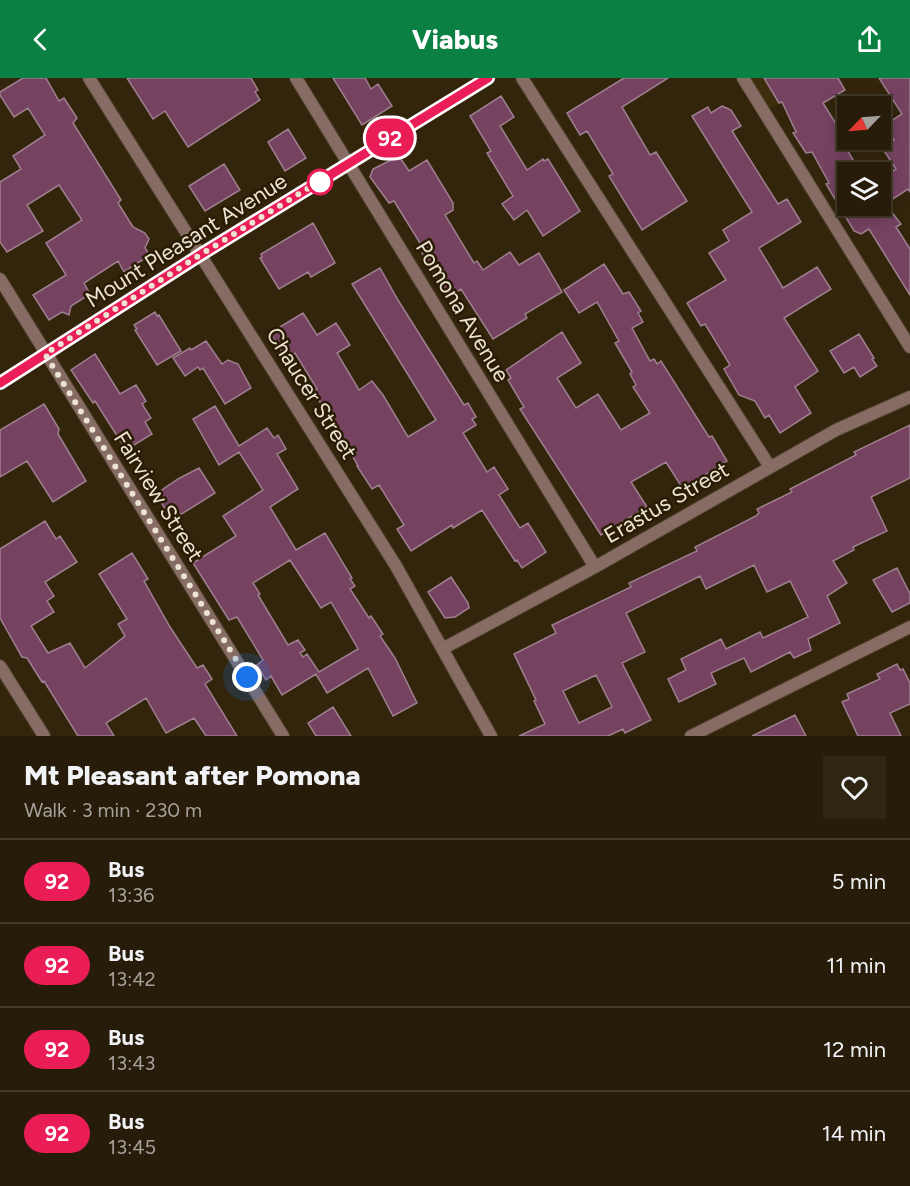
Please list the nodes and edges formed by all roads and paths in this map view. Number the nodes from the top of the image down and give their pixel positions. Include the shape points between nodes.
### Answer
1 (89, 78) edge
2 (296, 78) edge
3 (488, 78) edge
4 (522, 78) edge
5 (743, 78) edge
6 (349, 164) junction
7 (200, 255) junction
8 (0, 279) edge
9 (910, 347) edge
10 (45, 354) junction
11 (0, 383) edge
12 (910, 397) edge
13 (770, 467) junction
14 (595, 567) junction
15 (910, 627) edge
16 (444, 648) junction
17 (0, 666) edge
18 (44, 736) edge
19 (283, 736) edge
20 (491, 736) edge
21 (691, 736) edge

1 - 7 street, Chaucer Street
2 - 6 street, Pomona Avenue
3 - 6 main road, Mount Pleasant Avenue
4 - 13 street
5 - 9 street
6 - 7 main road, Mount Pleasant Avenue
6 - 14 street, Pomona Avenue
7 - 10 main road, Mount Pleasant Avenue
7 - 16 street, Chaucer Street
8 - 10 street, Fairview Street
10 - 11 main road, Mount Pleasant Avenue
10 - 19 street, Fairview Street
12 - 13 street, Erastus Street via 836,429
13 - 14 street, Erastus Street
14 - 16 street, Erastus Street
15 - 21 street
16 - 20 street, Chaucer Street
17 - 18 street

